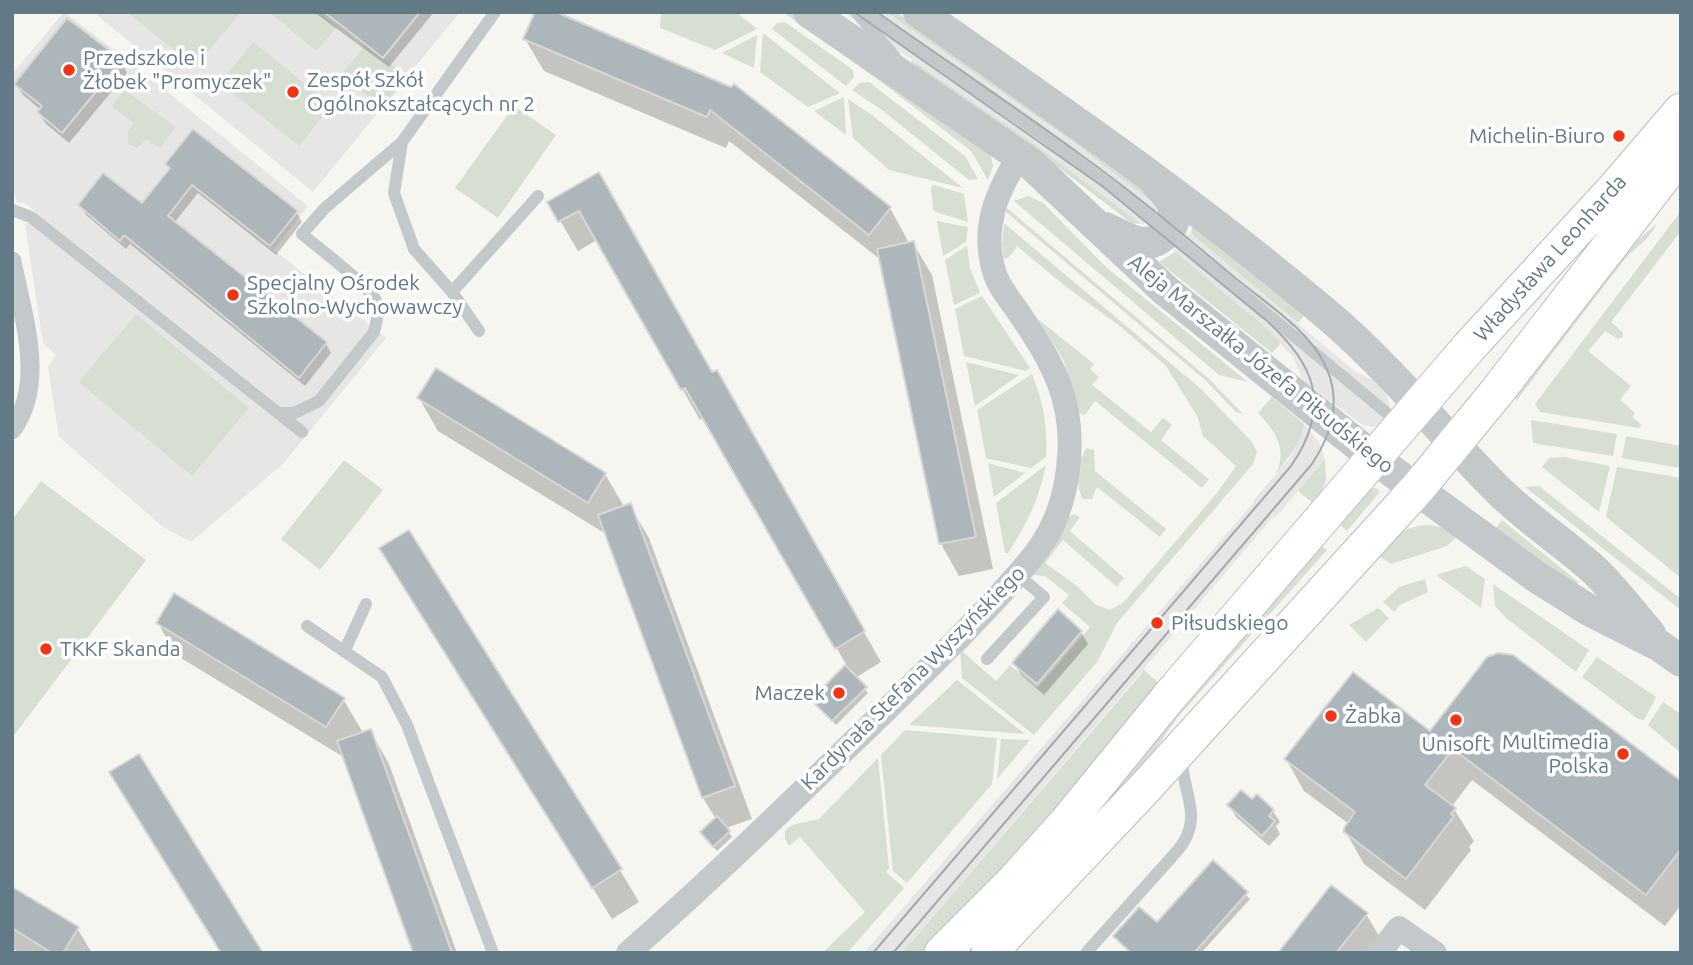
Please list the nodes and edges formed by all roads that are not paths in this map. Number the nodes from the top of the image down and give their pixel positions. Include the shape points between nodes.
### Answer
1 (495, 12) edge
2 (809, 12) edge
3 (824, 12) edge
4 (919, 12) edge
5 (856, 20) edge
6 (1681, 111) edge
7 (402, 142) junction
8 (1681, 154) edge
9 (1019, 156) junction
10 (1150, 177) junction
11 (537, 196) dead end
12 (12, 210) edge
13 (1095, 223) junction
14 (1168, 231) junction
15 (12, 261) edge
16 (452, 292) junction
17 (479, 331) dead end
18 (279, 413) junction
19 (1411, 416) junction
20 (12, 430) edge
21 (302, 432) dead end
22 (1454, 445) junction
23 (1374, 458) junction
24 (1417, 489) junction
25 (1018, 575) junction
26 (366, 604) dead end
27 (307, 626) dead end
28 (345, 650) junction
29 (1671, 653) edge
30 (987, 659) dead end
31 (1187, 742) junction
32 (493, 953) edge
33 (628, 953) edge
34 (942, 953) edge
35 (989, 953) edge
36 (1086, 953) edge
37 (1379, 953) edge
38 (1435, 953) edge

1 - 7 lane
2 - 5 street, Aleja Marszałka Józefa Piłsudskiego
3 - 5 street
4 - 10 street, Aleja Marszałka Józefa Piłsudskiego
5 - 9 street, Aleja Marszałka Józefa Piłsudskiego via 927,92
5 - 14 lane via 1059,147
6 - 19 main road, Władysława Leonharda
7 - 16 lane via 394,192 414,249
7 - 18 lane via 325,208 302,234 378,303 374,332 319,401 294,413
8 - 22 main road, Władysława Leonharda
9 - 13 street, Aleja Marszałka Józefa Piłsudskiego
9 - 25 street, Kardynała Stefana Wyszyńskiego via 993,207 991,258 1001,286 1052,364 1065,401 1070,440 1058,512 1047,536
10 - 14 street via 1173,204 1174,219
10 - 19 street, Aleja Marszałka Józefa Piłsudskiego via 1226,233 1376,359
11 - 16 lane
12 - 18 lane via 30,217
13 - 14 street via 1144,243
13 - 23 street, Aleja Marszałka Józefa Piłsudskiego via 1165,290
14 - 19 lane
15 - 20 street via 28,342 30,388 23,415
16 - 17 lane
18 - 21 lane
19 - 22 street, Aleja Marszałka Józefa Piłsudskiego
19 - 23 main road
22 - 24 main road
22 - 29 street, Aleja Marszałka Józefa Piłsudskiego via 1507,499 1605,581
23 - 24 street, Aleja Marszałka Józefa Piłsudskiego
23 - 34 main road via 1067,822
24 - 29 street, Aleja Marszałka Józefa Piłsudskiego via 1568,598
24 - 31 main road
25 - 30 lane via 1044,597
25 - 33 street, Kardynała Stefana Wyszyńskiego via 950,648
26 - 28 lane
27 - 28 lane
28 - 32 lane via 382,677 407,725
31 - 35 main road
31 - 36 lane via 1183,776 1192,810 1187,835
37 - 38 street via 1399,928

